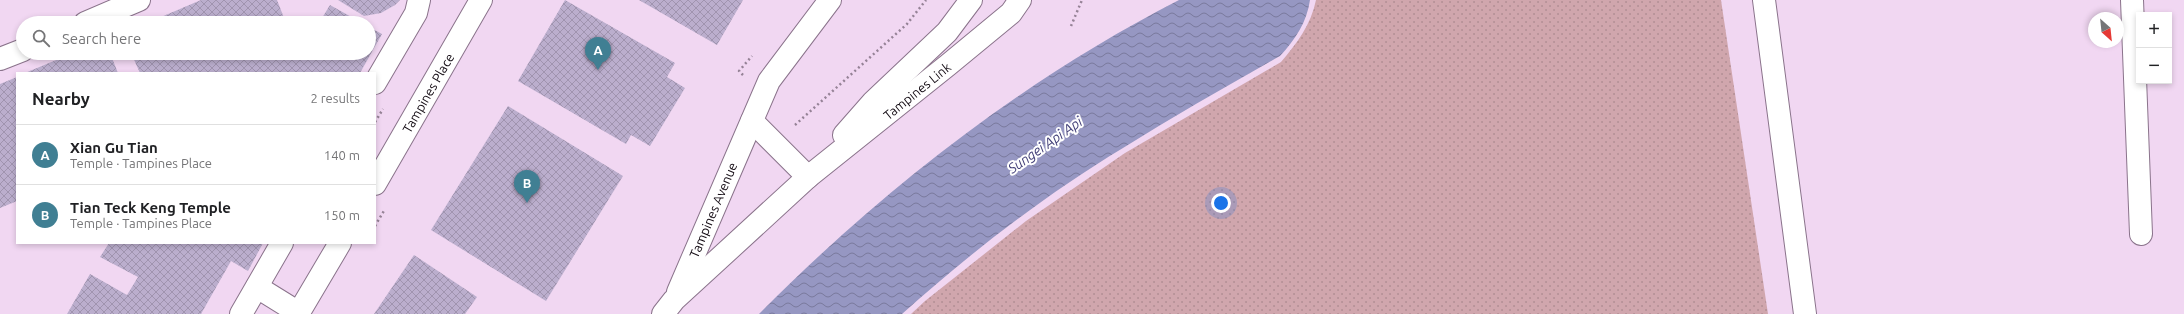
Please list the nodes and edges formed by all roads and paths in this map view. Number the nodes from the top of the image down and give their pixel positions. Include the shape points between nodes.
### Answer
1 (139, 0) edge
2 (419, 0) edge
3 (830, 0) edge
4 (926, 0) edge
5 (971, 0) edge
6 (1020, 0) edge
7 (1082, 0) edge
8 (1764, 0) edge
9 (2132, 0) edge
10 (480, 1) edge
11 (101, 16) edge
12 (1071, 26) dead end
13 (16, 53) edge
14 (0, 60) edge
15 (376, 81) edge
16 (752, 121) junction
17 (775, 143) junction
18 (808, 177) junction
19 (376, 182) edge
20 (2141, 234) dead end
21 (281, 244) edge
22 (339, 244) edge
23 (257, 287) junction
24 (669, 307) edge
25 (298, 313) edge
26 (241, 314) edge
27 (1805, 314) edge

1 - 11 street
2 - 15 street via 416,13
3 - 16 street, Tampines Avenue via 769,81
4 - 17 path via 907,24
5 - 18 street, Tampines Link via 947,32 873,102
6 - 18 street, Tampines Link via 1011,13 954,61
7 - 12 path
8 - 27 street
9 - 20 street
10 - 19 street, Tampines Place
13 - 14 street
16 - 17 street
16 - 24 street, Tampines Avenue
17 - 18 street
18 - 24 street, Tampines Link
21 - 23 street
22 - 25 street
23 - 25 street
23 - 26 street

